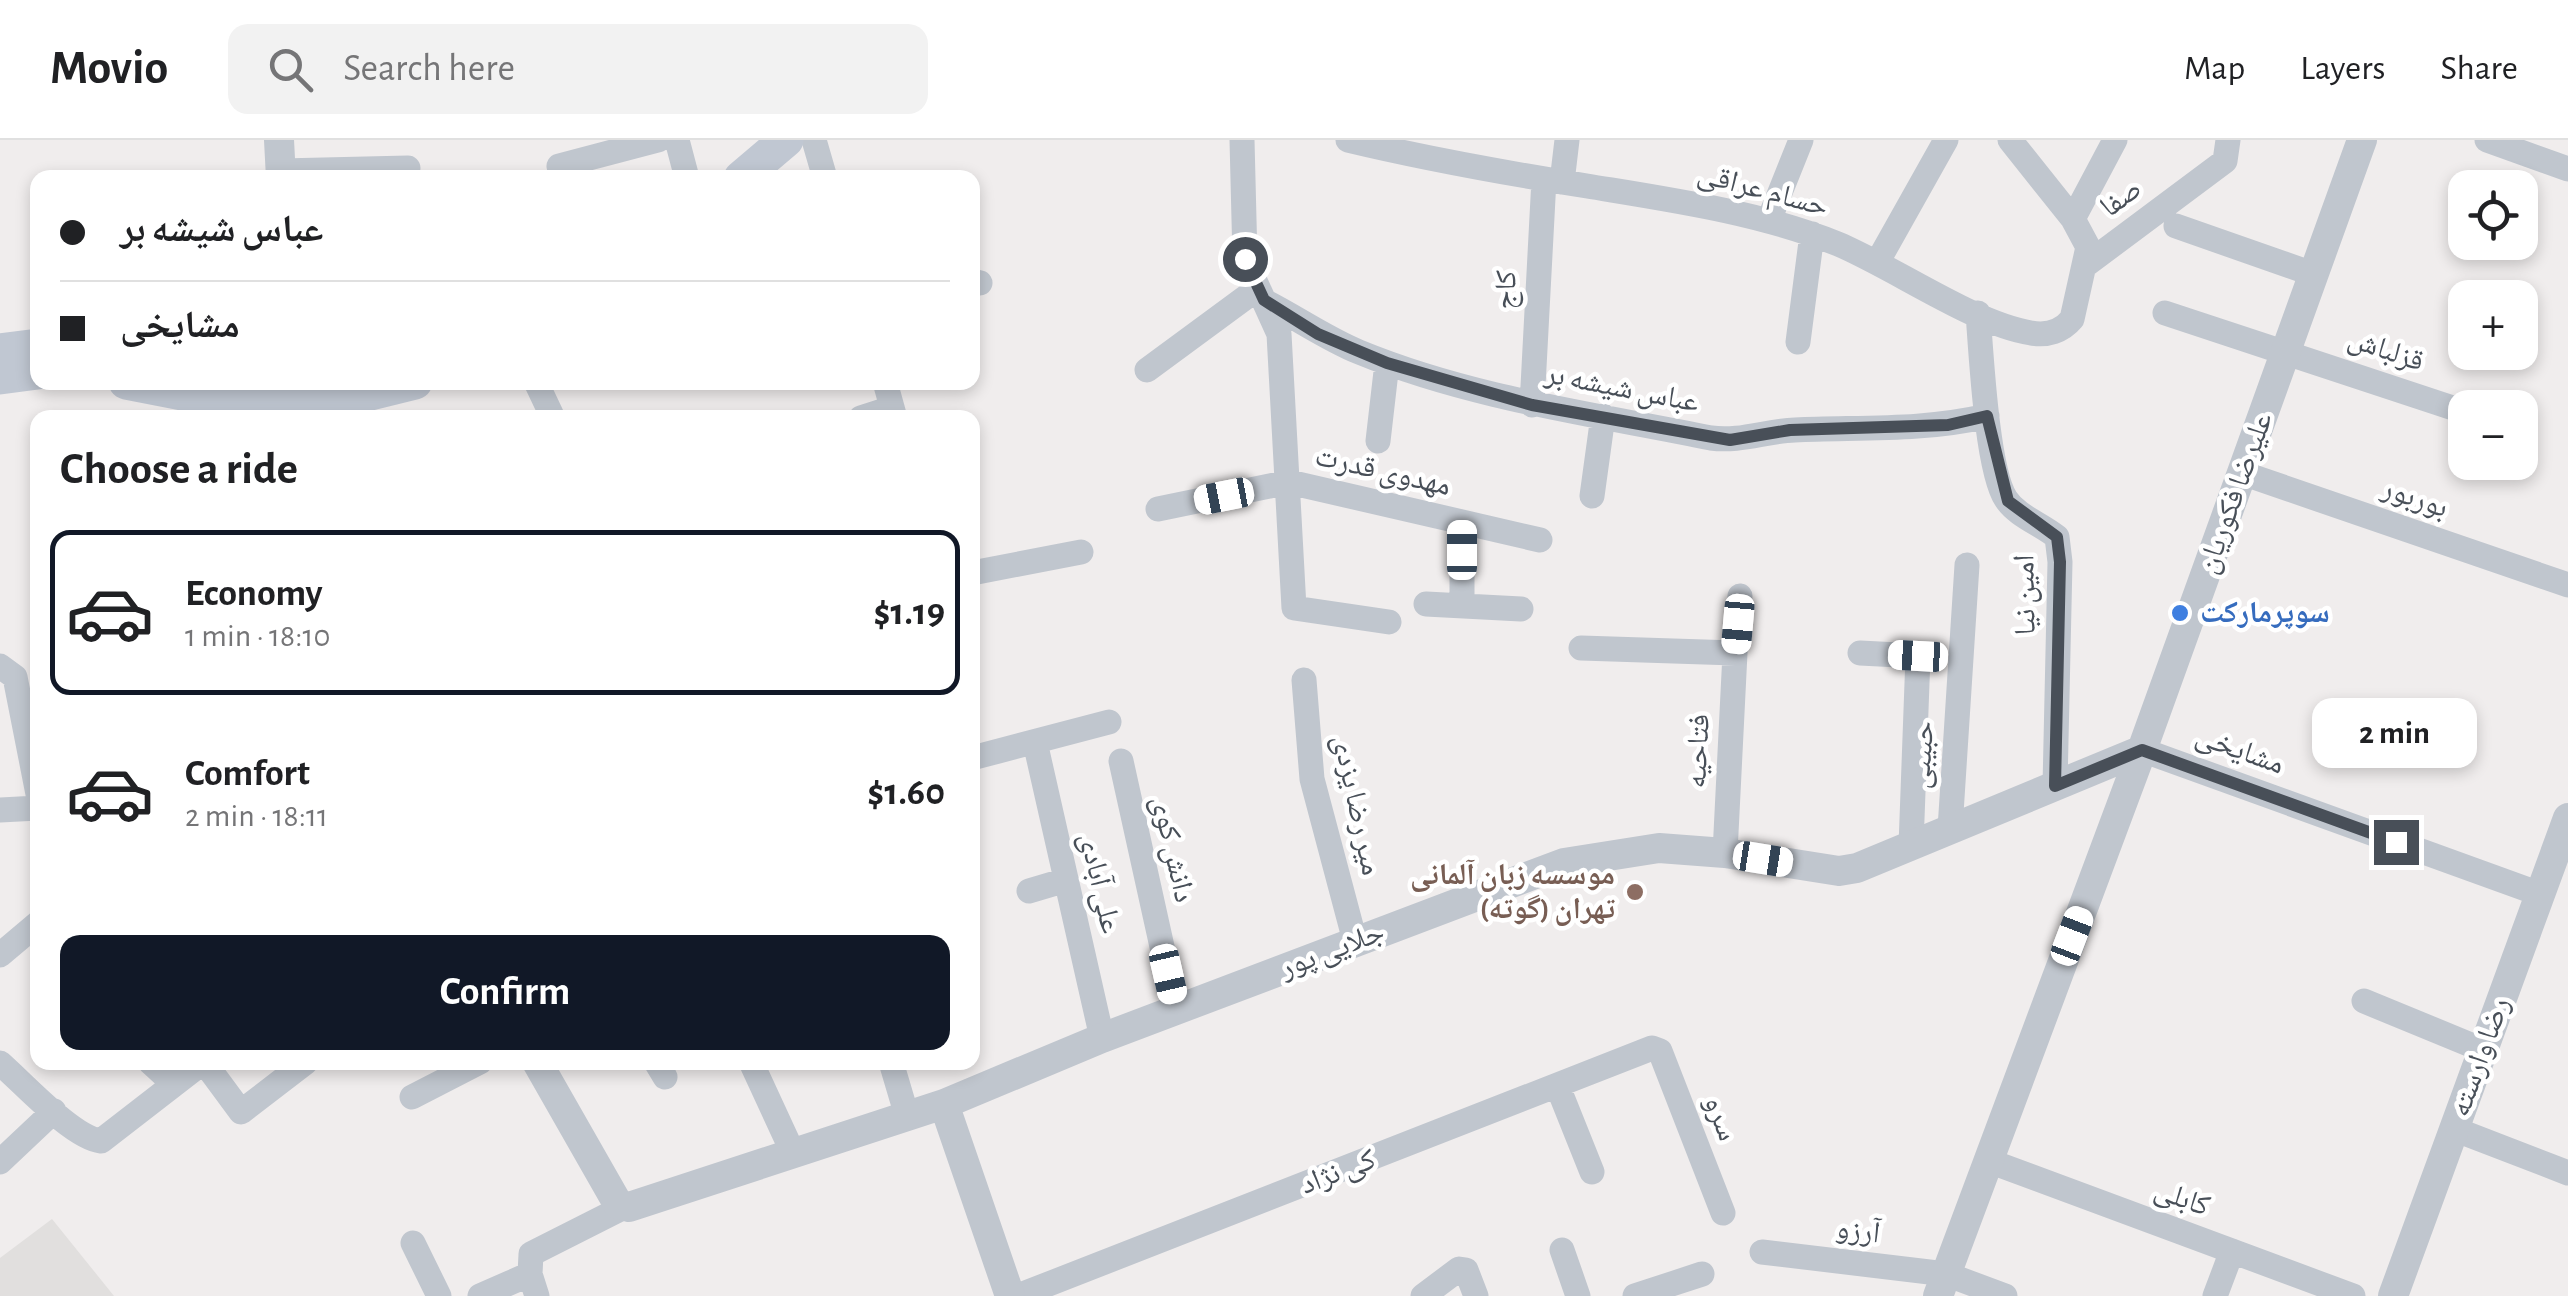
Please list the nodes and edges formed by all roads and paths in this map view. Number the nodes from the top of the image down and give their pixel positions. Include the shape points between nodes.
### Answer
1 (279, 140) edge
2 (658, 140) edge
3 (677, 140) edge
4 (786, 140) edge
5 (814, 140) edge
6 (1242, 140) edge
7 (1348, 140) edge
8 (1567, 140) edge
9 (1801, 140) edge
10 (1946, 140) edge
11 (2010, 140) edge
12 (2115, 140) edge
13 (2228, 140) edge
14 (2362, 140) edge
15 (2487, 140) edge
16 (1395, 146) edge
17 (559, 166) dead end
18 (408, 168) dead end
19 (2568, 169) edge
20 (281, 170) edge
21 (366, 170) edge
22 (684, 170) edge
23 (750, 170) edge
24 (822, 170) edge
25 (1553, 180) junction
26 (2073, 218) junction
27 (1768, 220) junction
28 (2176, 226) dead end
29 (1812, 234) junction
30 (1878, 261) junction
31 (2086, 264) junction
32 (2314, 274) junction
33 (1260, 295) junction
34 (1978, 313) junction
35 (2165, 313) dead end
36 (1798, 342) dead end
37 (30, 347) edge
38 (2286, 349) junction
39 (0, 351) edge
40 (1387, 363) junction
41 (1147, 370) dead end
42 (30, 373) edge
43 (0, 376) edge
44 (204, 390) edge
45 (383, 390) edge
46 (262, 396) edge
47 (1532, 405) junction
48 (2448, 406) edge
49 (1602, 416) junction
50 (1987, 416) junction
51 (1378, 441) dead end
52 (2242, 473) junction
53 (1289, 482) junction
54 (1592, 496) dead end
55 (1158, 509) dead end
56 (1462, 522) junction
57 (1540, 540) dead end
58 (1081, 552) dead end
59 (1967, 565) dead end
60 (980, 571) edge
61 (2568, 585) edge
62 (1740, 596) dead end
63 (1426, 604) dead end
64 (1462, 606) junction
65 (1521, 609) dead end
66 (1389, 622) dead end
67 (1581, 648) dead end
68 (1735, 653) junction
69 (1860, 653) dead end
70 (0, 666) edge
71 (1304, 680) dead end
72 (1110, 722) dead end
73 (1034, 742) junction
74 (2142, 750) junction
75 (30, 751) edge
76 (980, 756) edge
77 (1120, 762) dead end
78 (2055, 786) junction
79 (30, 808) edge
80 (0, 810) edge
81 (2568, 818) edge
82 (1950, 830) junction
83 (1910, 846) junction
84 (1725, 853) junction
85 (1066, 880) junction
86 (1029, 891) dead end
87 (2540, 894) junction
88 (30, 930) edge
89 (1355, 942) junction
90 (0, 956) edge
91 (2364, 1001) dead end
92 (1176, 1010) junction
93 (1102, 1038) junction
94 (1657, 1048) joint
95 (2483, 1050) junction
96 (0, 1062) edge
97 (159, 1070) edge
98 (196, 1070) edge
99 (205, 1070) edge
100 (296, 1070) edge
101 (464, 1070) edge
102 (542, 1070) edge
103 (755, 1070) edge
104 (893, 1070) edge
105 (174, 1084) junction
106 (1558, 1087) junction
107 (412, 1097) dead end
108 (944, 1104) junction
109 (54, 1110) junction
110 (907, 1116) junction
111 (2454, 1129) junction
112 (793, 1154) junction
113 (1989, 1161) junction
114 (0, 1162) edge
115 (1592, 1172) dead end
116 (2568, 1173) edge
117 (634, 1205) junction
118 (1722, 1213) dead end
119 (413, 1243) dead end
120 (1562, 1250) dead end
121 (2232, 1251) junction
122 (1762, 1252) dead end
123 (1702, 1274) dead end
124 (533, 1285) edge
125 (1942, 1285) edge
126 (439, 1296) edge
127 (480, 1296) edge
128 (1010, 1296) edge
129 (1018, 1296) edge
130 (1423, 1296) edge
131 (1476, 1296) edge
132 (1578, 1296) edge
133 (1635, 1296) edge
134 (2005, 1296) edge
135 (2216, 1296) edge
136 (2353, 1296) edge
137 (2393, 1296) edge

1 - 20 street
2 - 17 street
3 - 22 street
4 - 23 main road
5 - 24 street
6 - 33 street via 1245,259
7 - 16 street, حسام عراقی
8 - 25 street, کاج
9 - 27 street
10 - 30 street
11 - 26 street
12 - 26 street
13 - 31 street, صفا via 2225,160
14 - 32 street, علیرضا فکوریان
15 - 19 street
16 - 25 street, حسام عراقی
18 - 21 street
25 - 27 street, حسام عراقی
25 - 47 street, کاج
26 - 31 street via 2088,247
27 - 29 street, حسام عراقی
28 - 32 street
29 - 30 street, حسام عراقی
29 - 36 street
30 - 34 street, حسام عراقی
31 - 34 street, حسام عراقی via 2066,326 2027,333
32 - 38 street, علیرضا فکوریان
33 - 40 street, عباس شیشه بر via 1318,334
33 - 41 street
33 - 53 street via 1279,334
34 - 50 street, امین نیا
35 - 38 street, قزلباش
37 - 39 main road
38 - 48 street, قزلباش
38 - 52 street, علیرضا فکوریان
40 - 47 street, عباس شیشه بر
40 - 51 street
42 - 43 main road
44 - 46 main road
45 - 46 main road via 318,406
47 - 49 street, عباس شیشه بر
49 - 50 street, عباس شیشه بر via 1730,440 1790,430 1948,425
49 - 54 street
50 - 78 street, امین نیا via 2008,501 2057,537
52 - 61 street, بوربور
52 - 74 street, علیرضا فکوریان
53 - 55 street
53 - 56 street, مهدوی قدرت
53 - 66 street via 1294,608
56 - 57 street, مهدوی قدرت
56 - 64 street, مهدوی قدرت
58 - 60 street
59 - 82 street, حبیبی
62 - 68 street, فتاحیه
63 - 64 street
64 - 65 street
67 - 68 street
68 - 84 street, فتاحیه
69 - 83 street via 1918,656
70 - 75 street via 16,677
71 - 89 street, میر رضا یزدی via 1312,780
72 - 73 street
73 - 76 street
73 - 85 street, علی آبادی
74 - 78 street, جلایی پور
74 - 87 street, مشایخی
74 - 113 street, علیرضا فکوریان
77 - 92 street, دانش کوی
78 - 82 street, جلایی پور
79 - 80 street
81 - 87 street, رضا وارسته
82 - 83 street, جلایی پور
83 - 84 street, جلایی پور via 1839,871
84 - 89 street, جلایی پور via 1659,848 1564,862
85 - 86 street
85 - 93 street, علی آبادی
87 - 95 street, رضا وارسته
88 - 90 street
89 - 92 street, جلایی پور
91 - 95 street
92 - 93 street, جلایی پور
93 - 108 street, جلایی پور
94 - 106 street, کی نژاد
94 - 118 street, سرو
95 - 111 street, رضا وارسته
96 - 109 street
97 - 105 street
98 - 105 street
99 - 100 street via 241,1112
101 - 107 street
102 - 117 street
103 - 112 street
104 - 110 street
105 - 109 street via 102,1141
106 - 115 street
106 - 129 street, کی نژاد
108 - 110 street, جلایی پور
108 - 128 street
109 - 114 street
110 - 112 street, جلایی پور
111 - 116 street
111 - 137 street, رضا وارسته
112 - 117 street, جلایی پور
113 - 121 street, کابلی
113 - 125 street, علیرضا فکوریان
117 - 124 street via 531,1254
119 - 126 street
120 - 132 street
121 - 135 street
121 - 136 street, کابلی
122 - 125 street, آرزو
123 - 133 street
124 - 127 street
125 - 134 street, آرزو
130 - 131 street via 1458,1269 1466,1270

